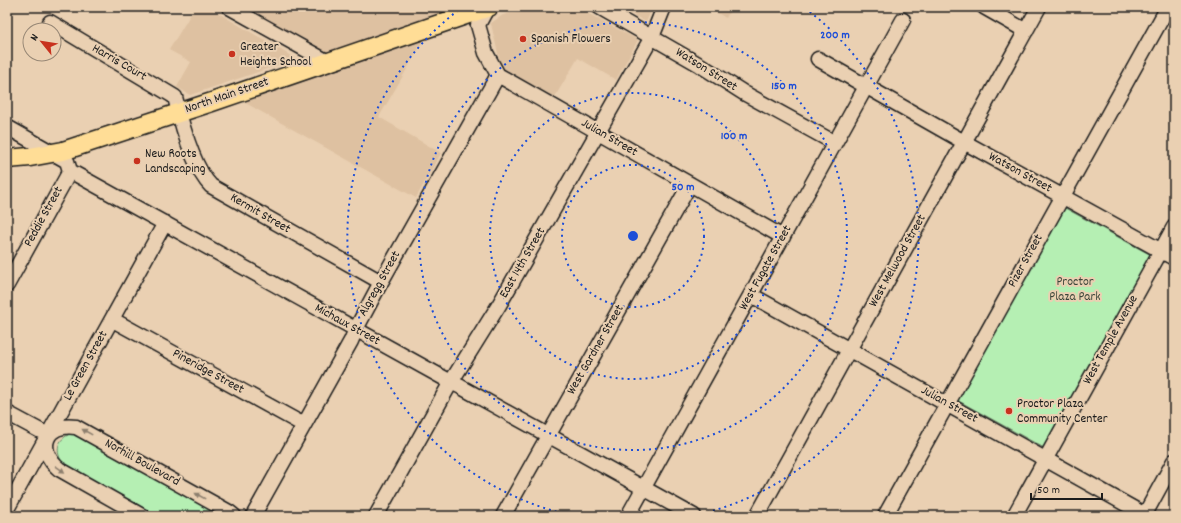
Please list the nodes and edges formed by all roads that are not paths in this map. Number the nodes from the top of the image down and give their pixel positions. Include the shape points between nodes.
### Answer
1 (229, 7) edge
2 (488, 7) edge
3 (599, 7) edge
4 (664, 7) edge
5 (984, 7) edge
6 (1039, 7) edge
7 (1168, 7) edge
8 (903, 20) dead end
9 (62, 29) edge
10 (1026, 31) junction
11 (652, 38) junction
12 (818, 59) dead end
13 (328, 62) junction
14 (498, 75) junction
15 (867, 86) junction
16 (178, 112) junction
17 (7, 127) edge
18 (598, 132) junction
19 (964, 142) junction
20 (835, 143) junction
21 (53, 153) junction
22 (7, 159) edge
23 (70, 171) junction
24 (690, 184) junction
25 (1062, 196) junction
26 (165, 223) junction
27 (1174, 227) edge
28 (783, 237) junction
29 (1161, 251) junction
30 (1174, 258) edge
31 (381, 282) junction
32 (7, 285) edge
33 (751, 295) junction
34 (113, 320) junction
35 (356, 329) junction
36 (849, 349) junction
37 (451, 382) junction
38 (947, 403) junction
39 (7, 413) edge
40 (304, 425) junction
41 (548, 434) junction
42 (48, 435) junction
43 (1046, 459) junction
44 (1174, 461) edge
45 (644, 488) junction
46 (7, 509) edge
47 (142, 516) edge
48 (234, 516) edge
49 (253, 516) edge
50 (376, 516) edge
51 (503, 516) edge
52 (628, 516) edge
53 (694, 516) edge
54 (757, 516) edge
55 (885, 516) edge
56 (1014, 516) edge
57 (1145, 516) edge

1 - 13 street
2 - 13 main road, North Main Street
2 - 14 street via 478,25 486,53
3 - 11 street, Watson Street
4 - 11 street, East 14th Street
5 - 10 street
6 - 10 street, West Melwood Street
7 - 25 street, Pizer Street
8 - 15 street, West Fugate Street
9 - 16 street, Harris Court via 171,94 175,97
10 - 19 street, West Melwood Street
11 - 18 street, East 14th Street
11 - 20 street, Watson Street
12 - 15 street, Watson Street
13 - 16 main road, North Main Street
14 - 18 street, Julian Street
14 - 31 street, Algregg Street
15 - 19 street, Watson Street
15 - 20 street, West Fugate Street
16 - 21 main road, North Main Street
16 - 31 street, Kermit Street via 198,168 211,186
17 - 21 street, Michaux Street
18 - 24 street, Julian Street
18 - 37 street, East 14th Street via 499,305
19 - 25 street, Watson Street
19 - 36 street, West Melwood Street
20 - 28 street, West Fugate Street
21 - 22 main road, North Main Street
21 - 23 street, Michaux Street via 67,161
23 - 26 street, Michaux Street
23 - 32 street, Peddie Street
24 - 28 street, Julian Street
24 - 41 street, West Gardner Street
25 - 29 street, Watson Street
25 - 38 street, Pizer Street
26 - 34 street, Le Green Street
26 - 35 street, Michaux Street
27 - 29 street, West Temple Avenue
28 - 33 street, West Fugate Street
29 - 30 street, Watson Street
29 - 43 street, West Temple Avenue
31 - 35 street, Algregg Street
33 - 36 street, Julian Street
33 - 45 street, West Fugate Street
34 - 40 street, Pineridge Street
34 - 42 street, Le Green Street
35 - 37 street, Michaux Street
35 - 40 street, Algregg Street
36 - 38 street, Julian Street
36 - 54 street, West Melwood Street
37 - 41 street, Michaux Street
37 - 50 street, East 14th Street
38 - 43 street, Julian Street
38 - 55 street, Pizer Street
39 - 42 street
40 - 49 street, Algregg Street
41 - 45 street, Michaux Street
41 - 51 street, West Gardner Street
42 - 46 street, Le Green Street
42 -> 47 street via 48,454 54,465
48 -> 42 street, Norhill Boulevard via 76,427 58,428
43 - 56 street, West Temple Avenue
43 - 57 street, Julian Street
44 - 57 street
45 - 52 street, West Fugate Street
45 - 53 street, Michaux Street

